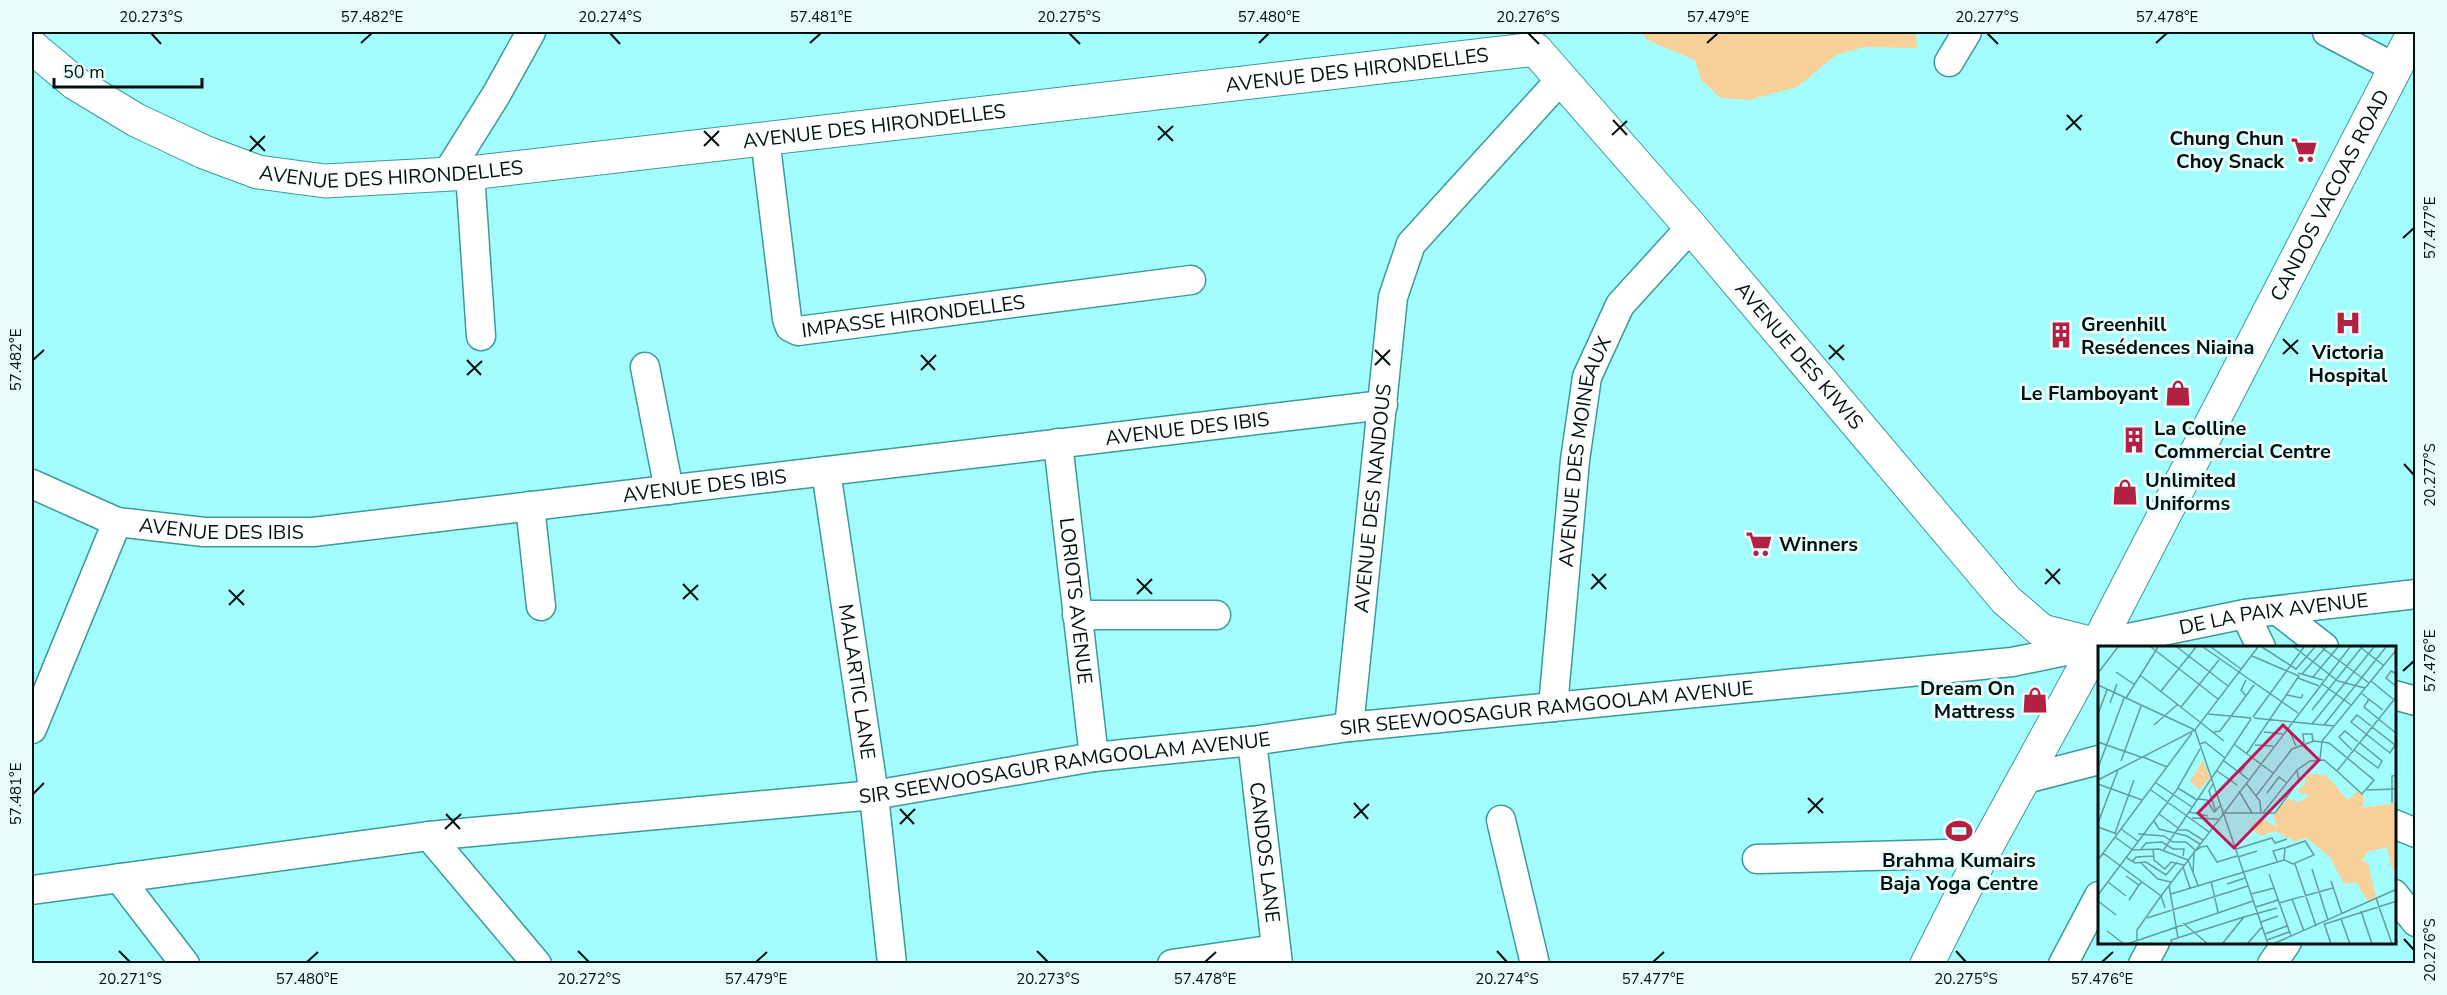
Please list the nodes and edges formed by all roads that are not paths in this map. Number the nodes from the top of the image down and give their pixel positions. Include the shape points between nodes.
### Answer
1 (531, 32) edge
2 (1967, 32) edge
3 (2327, 32) edge
4 (2414, 32) edge
5 (1529, 40) edge
6 (32, 47) edge
7 (1949, 62) dead end
8 (2395, 68) junction
9 (1561, 79) junction
10 (765, 138) junction
11 (458, 174) junction
12 (1691, 227) junction
13 (1191, 280) dead end
14 (481, 336) dead end
15 (645, 367) dead end
16 (1383, 405) junction
17 (1058, 443) junction
18 (826, 471) junction
19 (32, 484) edge
20 (669, 490) junction
21 (530, 506) junction
22 (117, 522) junction
23 (2415, 594) edge
24 (541, 606) dead end
25 (2278, 611) junction
26 (2245, 614) junction
27 (1077, 615) junction
28 (1216, 615) dead end
29 (2097, 645) junction
30 (2261, 646) edge
31 (2323, 646) edge
32 (2396, 696) edge
33 (2415, 701) edge
34 (1553, 707) junction
35 (1348, 727) junction
36 (32, 729) edge
37 (1252, 741) junction
38 (1094, 757) junction
39 (2098, 760) edge
40 (2022, 780) junction
41 (874, 795) junction
42 (1501, 820) dead end
43 (2396, 825) edge
44 (2415, 833) edge
45 (429, 837) junction
46 (1983, 853) junction
47 (1757, 860) dead end
48 (119, 878) junction
49 (32, 890) edge
50 (2396, 897) edge
51 (2098, 898) edge
52 (2415, 922) edge
53 (2154, 944) edge
54 (2286, 944) edge
55 (1277, 956) edge
56 (185, 963) edge
57 (537, 963) edge
58 (892, 963) edge
59 (1172, 963) edge
60 (1535, 963) edge
61 (1927, 963) edge
62 (2063, 963) edge
63 (2143, 963) edge
64 (2272, 963) edge

1 - 11 street
2 - 7 street
3 - 8 street
4 - 8 main road, CANDOS VACOAS ROAD
5 - 9 main road, AVENUE DES KIWIS
5 - 10 main road, AVENUE DES HIRONDELLES
6 - 11 main road, AVENUE DES HIRONDELLES via 75,83 136,120 258,172 325,181
8 - 29 main road, CANDOS VACOAS ROAD
9 - 12 main road, AVENUE DES KIWIS
9 - 16 street, AVENUE DES NANDOUS via 1411,244 1394,297
10 - 11 main road, AVENUE DES HIRONDELLES
10 - 13 street, IMPASSE HIRONDELLES via 788,319 790,327 798,331
11 - 14 street
12 - 29 main road, AVENUE DES KIWIS via 2006,600 2042,631
12 - 34 street, AVENUE DES MOINEAUX via 1620,305 1587,377 1575,460
15 - 20 street
16 - 17 street, AVENUE DES IBIS
16 - 35 street, AVENUE DES NANDOUS
17 - 18 street, AVENUE DES IBIS
17 - 27 street, LORIOTS AVENUE
18 - 20 street, AVENUE DES IBIS
18 - 41 street, MALARTIC LANE
19 - 22 street, AVENUE DES IBIS
20 - 21 street, AVENUE DES IBIS
21 - 22 street, AVENUE DES IBIS via 313,532 204,532
21 - 24 street
22 - 36 street
23 - 25 street, DE LA PAIX AVENUE
25 - 26 street, DE LA PAIX AVENUE
25 - 31 street
26 - 29 street, DE LA PAIX AVENUE
26 - 30 street
27 - 28 street
27 - 38 street, LORIOTS AVENUE
29 - 34 street, SIR SEEWOOSAGUR RAMGOOLAM AVENUE via 2012,662
29 - 40 main road, CANDOS VACOAS ROAD
32 - 33 street
34 - 35 street, SIR SEEWOOSAGUR RAMGOOLAM AVENUE
35 - 37 street, SIR SEEWOOSAGUR RAMGOOLAM AVENUE
37 - 38 street, SIR SEEWOOSAGUR RAMGOOLAM AVENUE
37 - 55 street, CANDOS LANE
38 - 41 street, SIR SEEWOOSAGUR RAMGOOLAM AVENUE
39 - 40 street
40 - 46 main road, CANDOS VACOAS ROAD
41 - 45 street, SIR SEEWOOSAGUR RAMGOOLAM AVENUE
41 - 58 street, MALARTIC LANE
42 - 60 street
43 - 44 street
45 - 48 street, SIR SEEWOOSAGUR RAMGOOLAM AVENUE
45 - 57 street
46 - 47 street
46 - 61 main road, CANDOS VACOAS ROAD
48 - 49 street, SIR SEEWOOSAGUR RAMGOOLAM AVENUE
48 - 56 street
50 - 52 street
51 - 62 street
53 - 63 street
54 - 64 street
55 - 59 street

